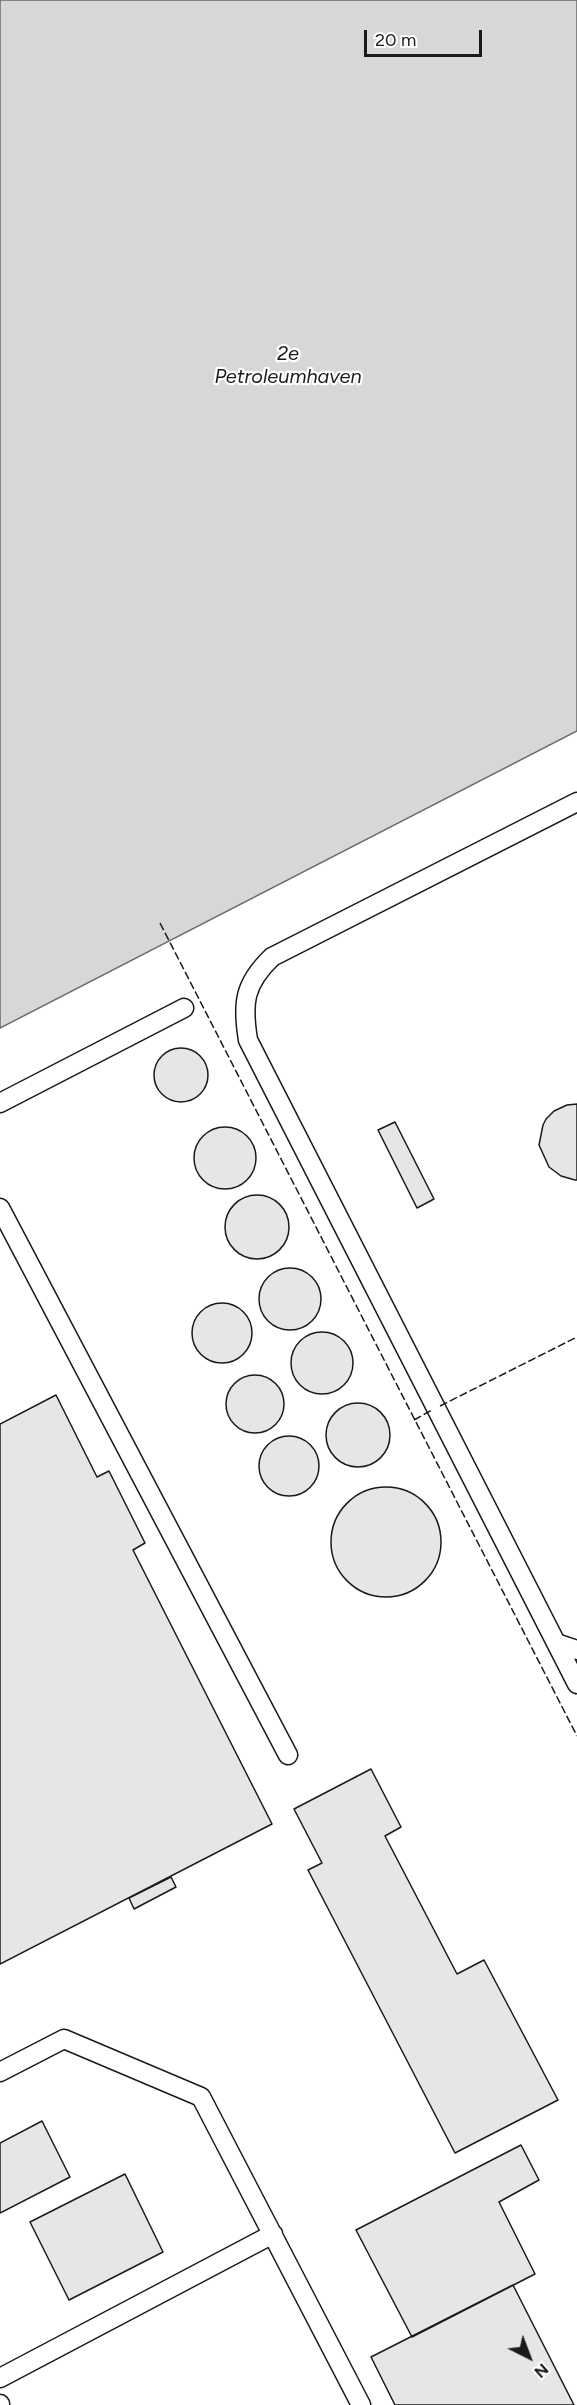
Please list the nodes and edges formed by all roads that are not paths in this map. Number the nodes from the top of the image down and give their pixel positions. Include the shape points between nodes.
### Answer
1 (577, 802) edge
2 (184, 1008) dead end
3 (0, 1103) edge
4 (0, 1208) edge
5 (556, 1643) junction
6 (577, 1650) edge
7 (577, 1684) edge
8 (288, 1755) dead end
9 (0, 2072) edge
10 (273, 2234) junction
11 (0, 2378) edge
12 (361, 2405) edge

1 - 5 lane via 272,957 256,973 244,1013 248,1040
2 - 3 lane
4 - 8 lane
5 - 6 lane
5 - 7 lane
9 - 10 lane via 64,2039 201,2097
10 - 11 lane
10 - 12 lane

